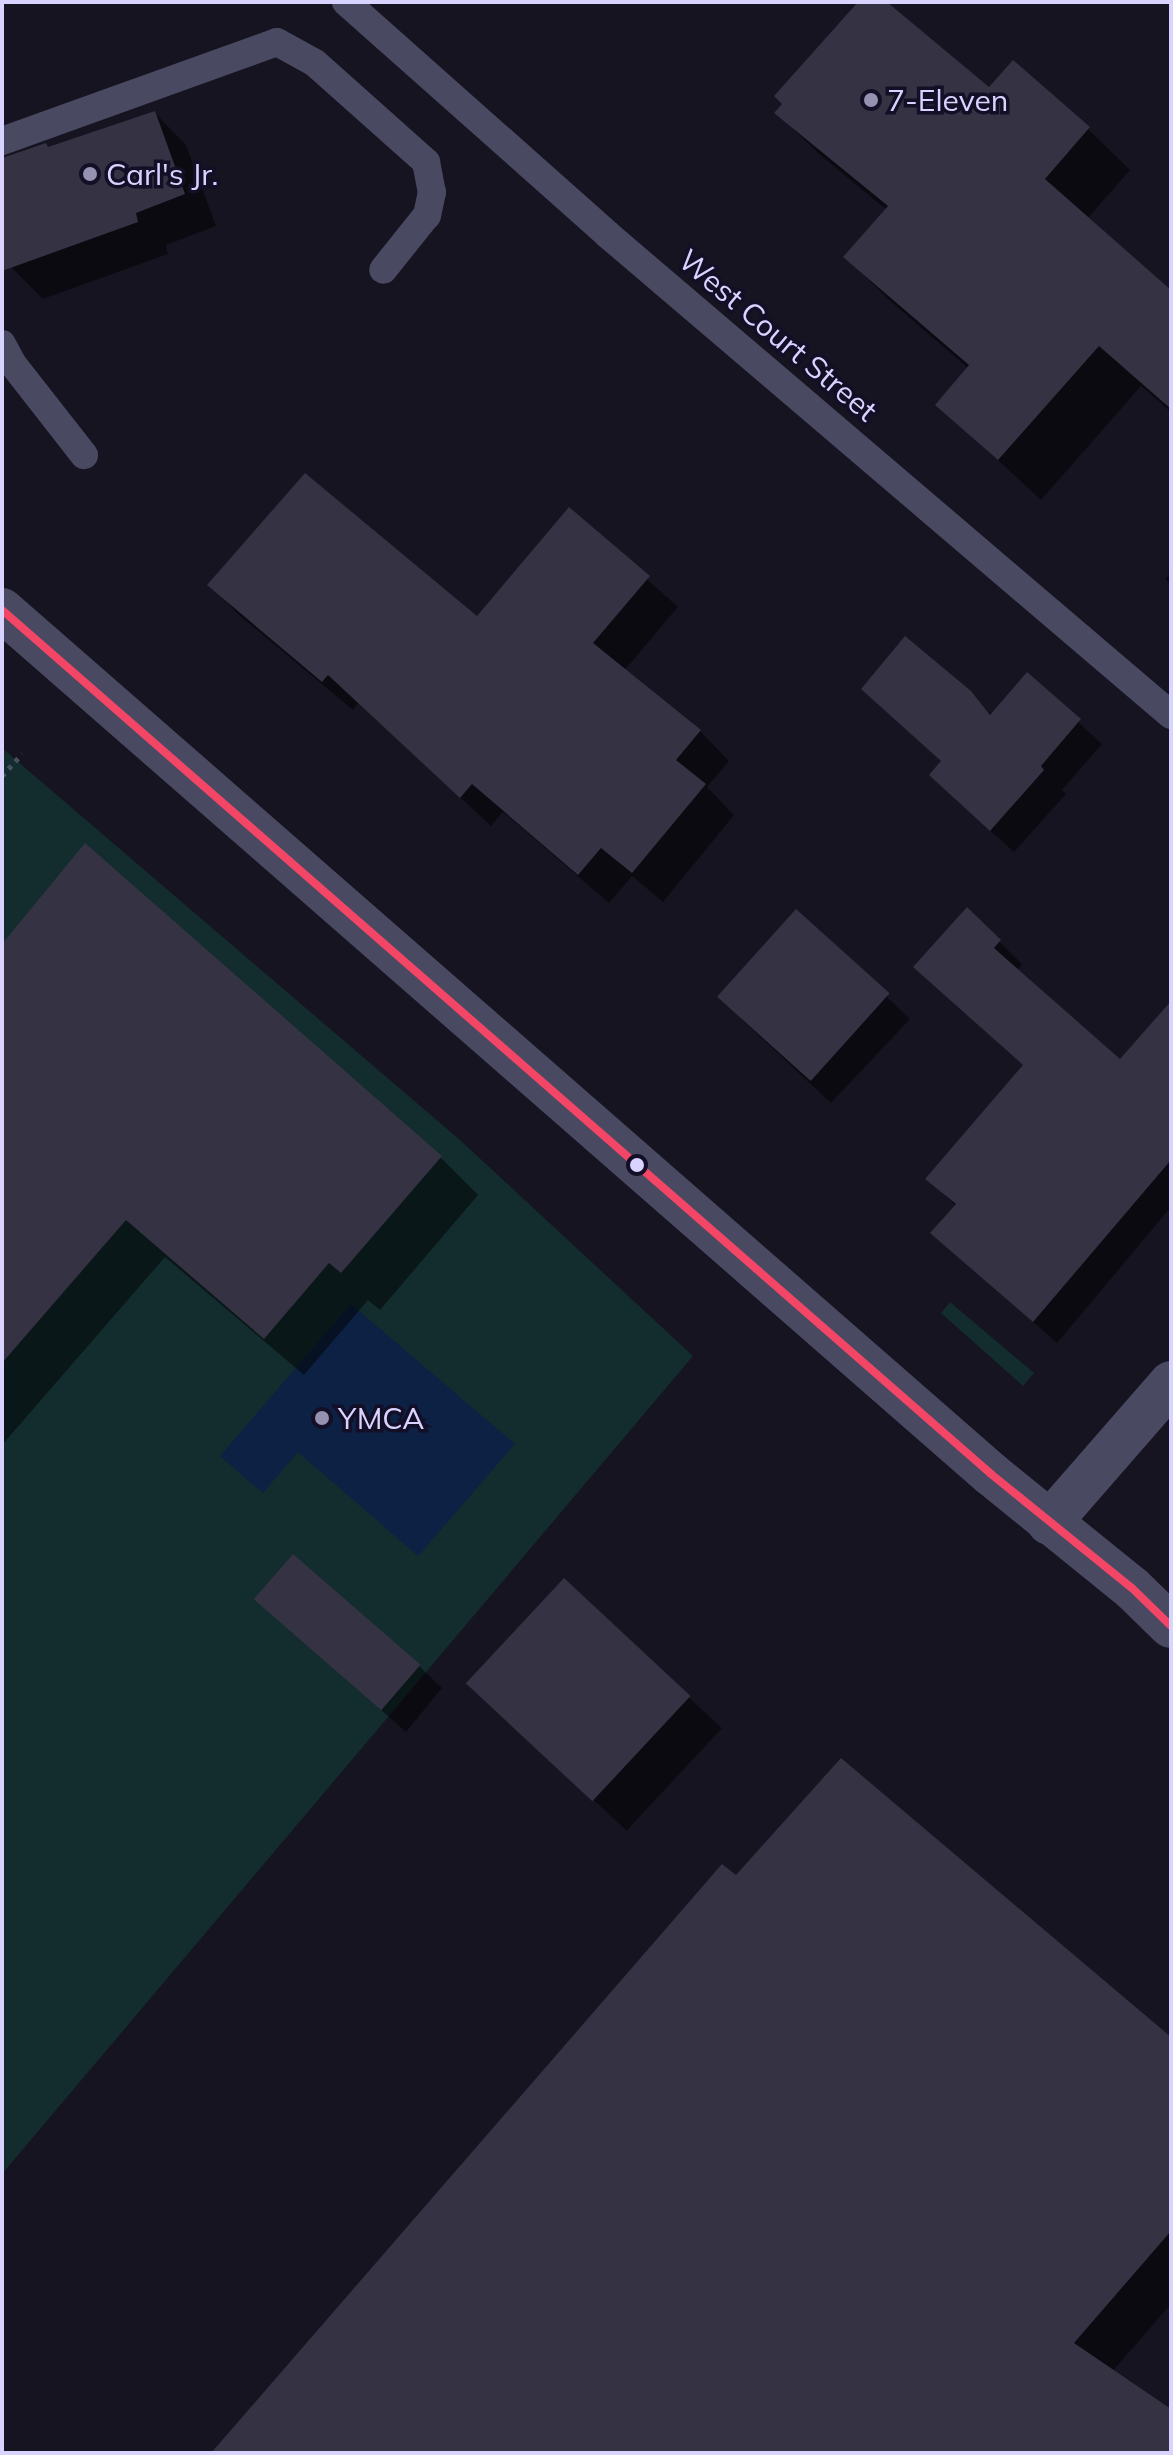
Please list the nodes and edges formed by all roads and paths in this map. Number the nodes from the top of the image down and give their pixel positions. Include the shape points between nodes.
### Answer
1 (346, 2) edge
2 (2, 141) edge
3 (383, 270) dead end
4 (2, 344) edge
5 (84, 455) dead end
6 (2, 610) edge
7 (1171, 715) edge
8 (22, 754) dead end
9 (2, 776) edge
10 (1171, 1383) edge
11 (1049, 1523) junction
12 (1171, 1626) edge

1 - 7 lane, West Court Street via 607,234
2 - 3 lane via 277,42 315,63 426,162 432,192 427,215
4 - 5 lane
6 - 11 street
8 - 9 path
10 - 11 street
11 - 12 street

